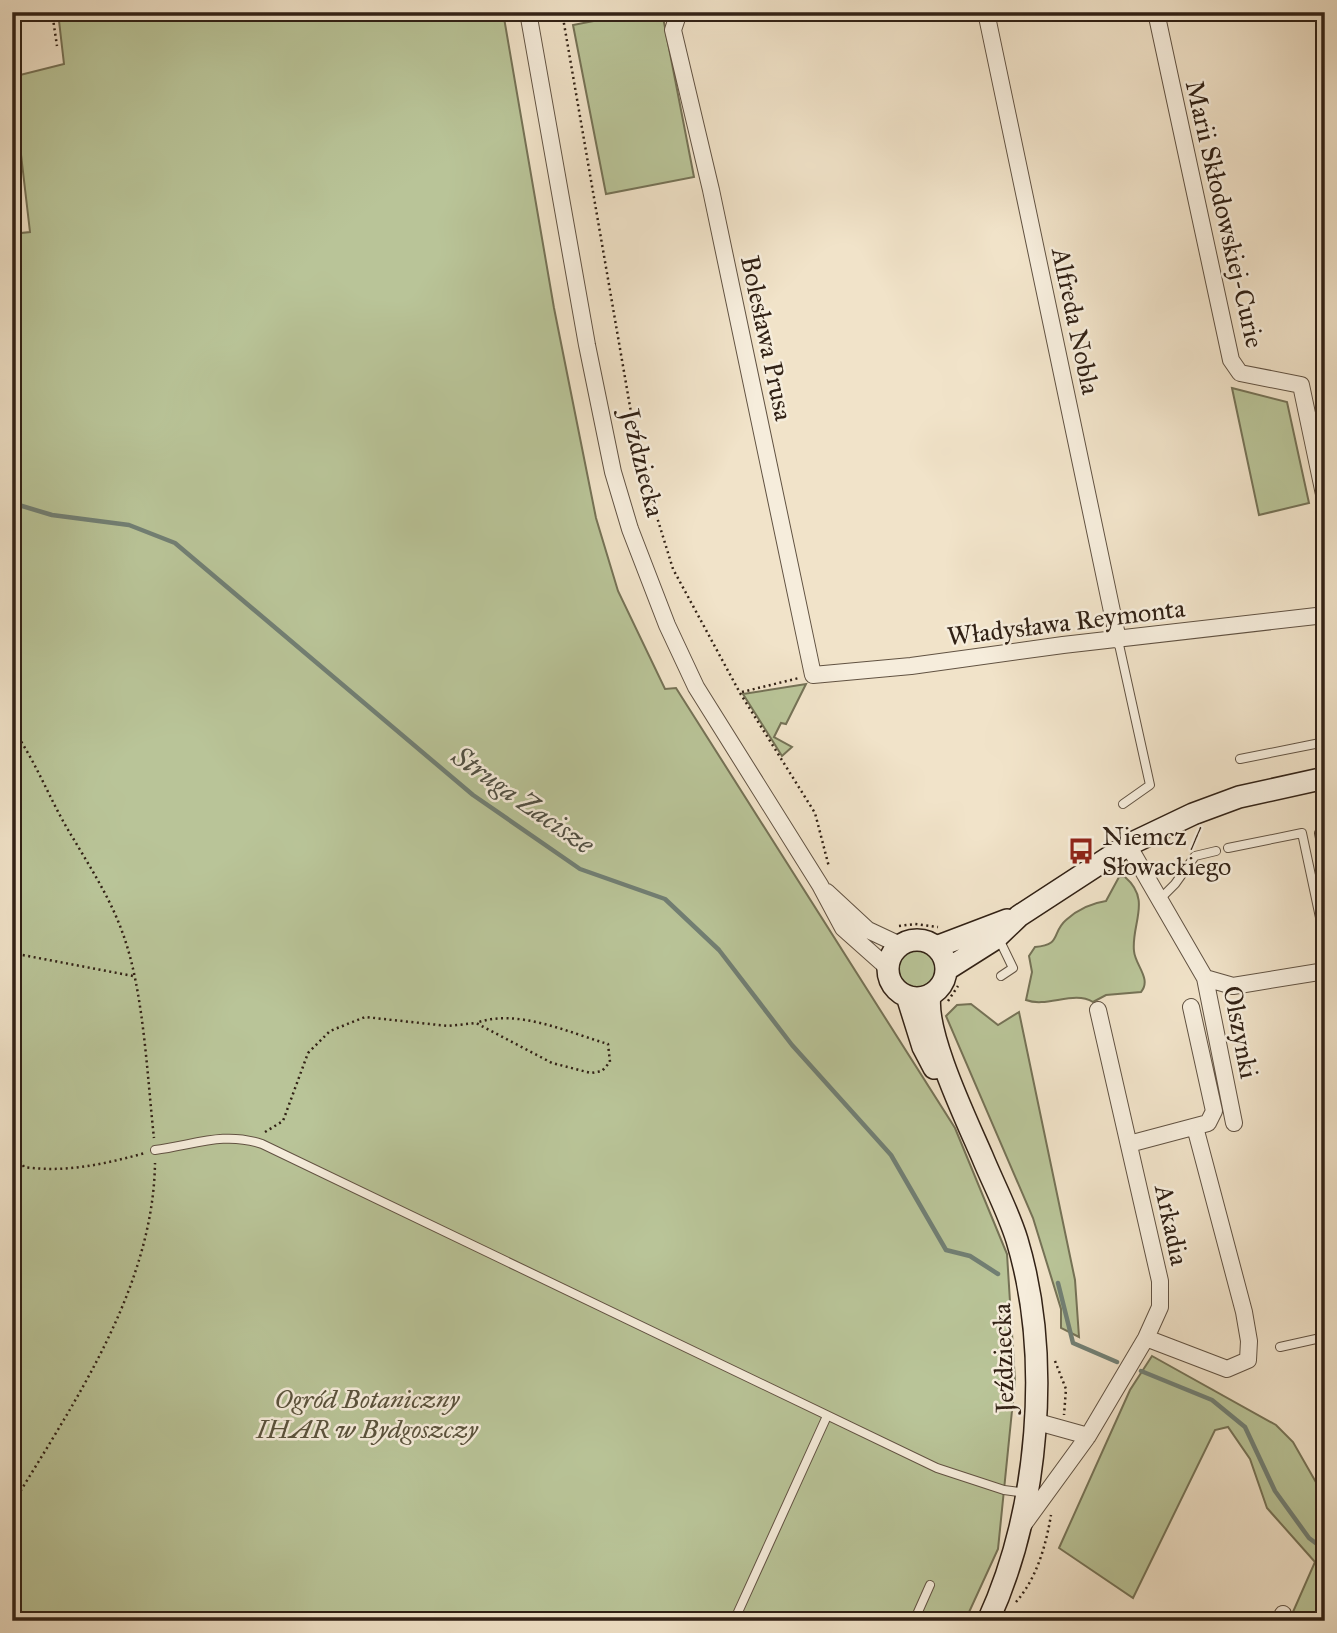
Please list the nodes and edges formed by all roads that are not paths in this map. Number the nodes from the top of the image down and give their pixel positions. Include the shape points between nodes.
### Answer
1 (528, 12) edge
2 (678, 12) edge
3 (986, 12) edge
4 (1156, 12) edge
5 (1325, 499) edge
6 (1325, 615) edge
7 (1118, 640) junction
8 (813, 675) joint
9 (1325, 742) edge
10 (1240, 759) dead end
11 (1325, 778) edge
12 (1123, 804) dead end
13 (1325, 827) edge
14 (1128, 845) junction
15 (1227, 848) dead end
16 (1216, 851) dead end
17 (1325, 865) edge
18 (827, 881) junction
19 (1159, 900) junction
20 (1019, 916) junction
21 (895, 936) junction
22 (998, 936) junction
23 (1325, 941) edge
24 (936, 947) junction
25 (888, 968) junction
26 (1325, 971) edge
27 (954, 974) junction
28 (1001, 976) dead end
29 (1205, 978) junction
30 (907, 996) junction
31 (937, 1002) junction
32 (1191, 1007) dead end
33 (1098, 1010) dead end
34 (958, 1101) junction
35 (1234, 1123) dead end
36 (1195, 1127) junction
37 (1129, 1144) junction
38 (155, 1150) road end
39 (1146, 1338) junction
40 (1325, 1338) edge
41 (1280, 1347) dead end
42 (827, 1416) junction
43 (1034, 1421) junction
44 (1088, 1436) junction
45 (1026, 1493) junction
46 (1018, 1533) junction
47 (930, 1586) dead end
48 (734, 1621) edge
49 (914, 1621) edge
50 (988, 1621) edge

1 - 18 street, Jeździecka via 587,345 613,472 630,529 696,687
2 - 8 street, Bolesława Prusa via 673,30
3 - 7 street, Alfreda Nobla
4 - 5 street, Marii Skłodowskiej-Curie via 1231,360 1240,373 1301,384
6 - 7 street, Władysława Reymonta
7 - 8 street, Władysława Reymonta
7 - 12 lane via 1150,785
9 - 10 lane
11 - 14 street via 1239,797
13 - 17 lane via 1319,833
14 - 19 street, Olszynki
14 - 20 street
15 - 23 lane via 1302,833
16 - 19 lane via 1195,856
18 - 21 street, Jeździecka via 868,929
18 - 25 street, Jeździecka via 843,928
19 - 29 street, Olszynki
20 - 22 street
20 - 24 street
21 - 24 street
21 - 25 street
22 - 27 street
22 - 28 lane via 1013,968
24 - 27 street
25 - 30 street, Jeździecka via 894,987
26 - 29 street via 1233,986
27 - 31 street via 939,988
29 - 35 street, Olszynki
30 - 31 street
30 - 34 street, Jeździecka via 923,1047
31 - 34 street, Jeździecka via 933,1030
32 - 36 street via 1214,1111 1208,1123
33 - 37 street, Arkadia
34 - 43 street, Jeździecka via 1016,1238 1022,1263 1035,1337
36 - 37 street
36 - 39 street via 1244,1312 1248,1360 1227,1369
37 - 39 street, Arkadia via 1160,1282 1160,1307
38 - 42 lane via 222,1137 245,1138
39 - 44 street, Arkadia
40 - 41 lane
42 - 45 lane via 937,1468
42 - 48 lane
43 - 44 street
43 - 45 street, Jeździecka
44 - 46 street, Arkadia
45 - 46 street, Jeździecka
46 - 50 street, Jeździecka
47 - 49 lane

